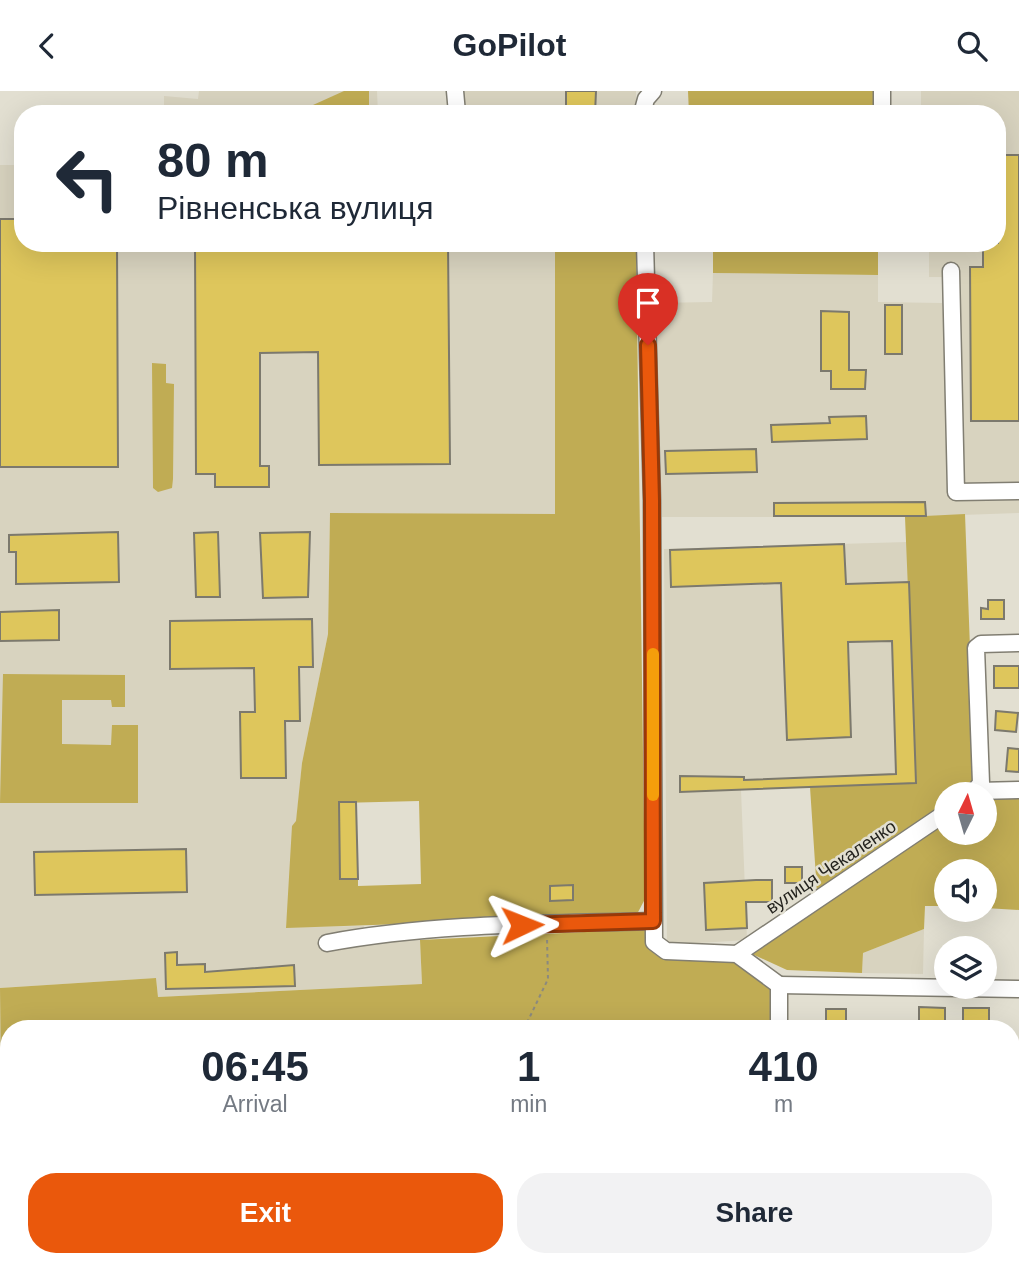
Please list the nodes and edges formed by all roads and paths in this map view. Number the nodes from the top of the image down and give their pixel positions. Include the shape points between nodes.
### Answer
1 (646, 252) edge
2 (951, 271) dead end
3 (1019, 491) edge
4 (1019, 643) edge
5 (981, 782) edge
6 (1019, 790) edge
7 (998, 791) edge
8 (934, 821) edge
9 (653, 921) junction
10 (547, 924) junction
11 (327, 943) dead end
12 (737, 954) junction
13 (779, 985) junction
14 (1019, 989) edge
15 (528, 1020) edge
16 (779, 1020) edge

1 - 9 street via 653,514
2 - 3 street via 956,492
4 - 5 street via 976,648
6 - 7 street
8 - 12 street, вулиця Чекаленко
9 - 10 street
9 - 12 street via 659,948
10 - 11 street via 446,927
10 - 15 path via 548,979
12 - 13 street
13 - 14 street
13 - 16 street

